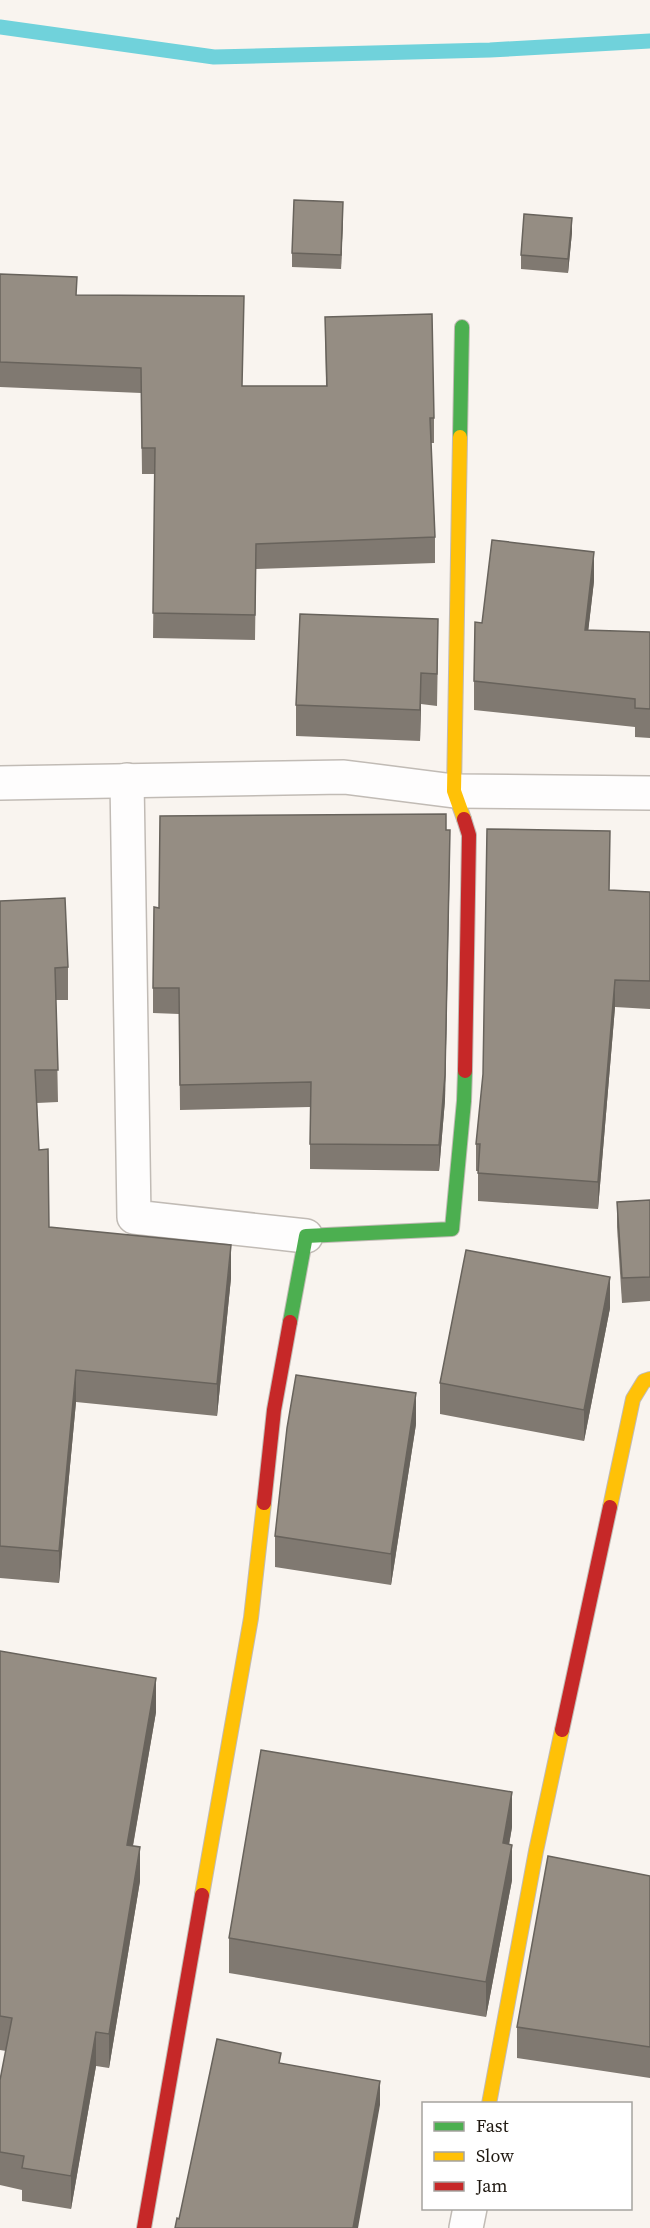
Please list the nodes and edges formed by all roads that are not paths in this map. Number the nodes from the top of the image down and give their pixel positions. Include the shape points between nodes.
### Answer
1 (462, 327) dead end
2 (127, 780) junction
3 (0, 783) edge
4 (454, 792) junction
5 (650, 793) edge
6 (306, 1236) junction
7 (650, 1379) edge
8 (489, 2102) edge
9 (470, 2210) edge
10 (144, 2228) edge
11 (466, 2228) edge

1 - 4 street
2 - 3 street
2 - 4 street via 344,777
2 - 6 street via 134,1217
4 - 5 street
4 - 6 street via 469,835 464,1101 452,1229
6 - 10 street via 274,1410 251,1618
7 - 8 street via 644,1381 633,1399 536,1851
9 - 11 street

